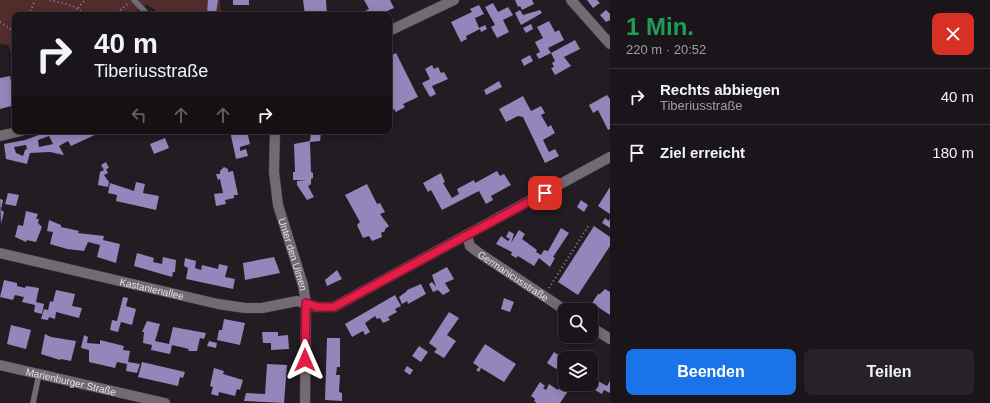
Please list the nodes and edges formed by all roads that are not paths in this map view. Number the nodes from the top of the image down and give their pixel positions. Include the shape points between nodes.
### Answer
1 (133, 0) edge
2 (454, 0) edge
3 (571, 0) edge
4 (145, 12) edge
5 (392, 30) edge
6 (610, 44) edge
7 (12, 133) edge
8 (275, 134) edge
9 (0, 136) edge
10 (610, 157) edge
11 (467, 236) junction
12 (0, 253) edge
13 (306, 303) junction
14 (558, 306) edge
15 (598, 331) edge
16 (610, 339) edge
17 (0, 365) edge
18 (40, 374) junction
19 (33, 403) edge
20 (165, 403) edge
21 (305, 403) edge

1 - 4 lane
2 - 5 street
3 - 6 street
7 - 9 street
8 - 13 street, Unter den Ulmen via 274,172 278,205 303,285
10 - 11 street, Kastanienallee
11 - 13 street, Kastanienallee via 334,307 322,308
11 - 14 street, Germanicusstraße via 470,246 479,253
12 - 13 street, Kastanienallee via 218,304 262,308 297,301
13 - 21 street, Unter den Ulmen
15 - 16 street
17 - 18 street, Marienburger Straße
18 - 19 lane
18 - 20 street, Marienburger Straße

